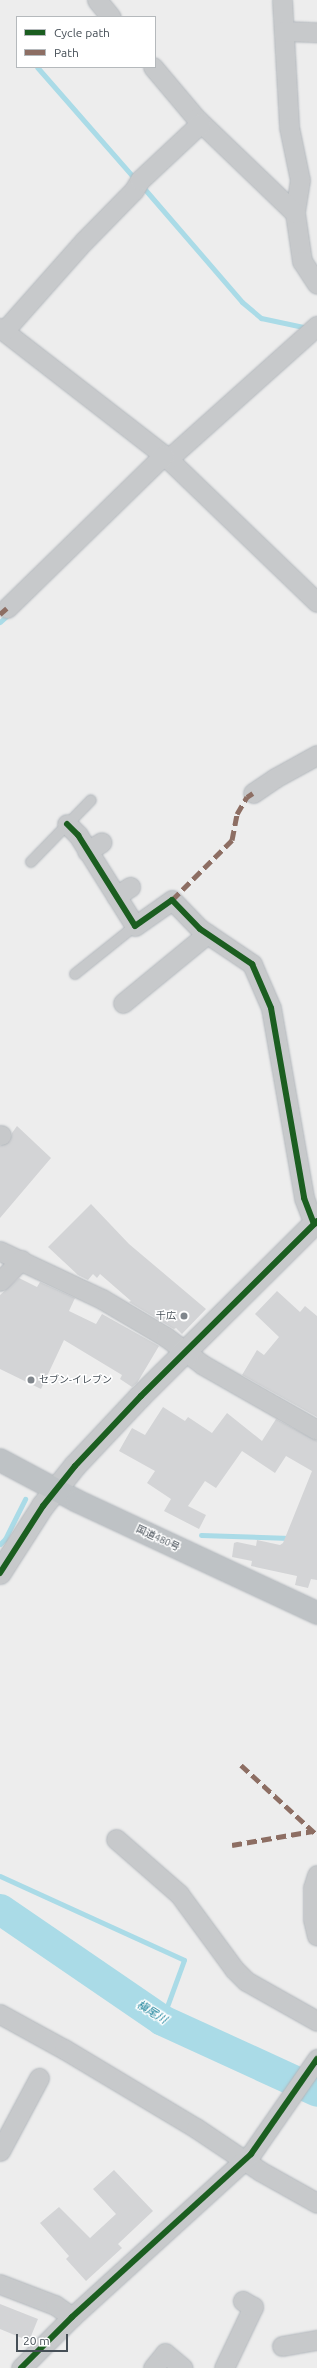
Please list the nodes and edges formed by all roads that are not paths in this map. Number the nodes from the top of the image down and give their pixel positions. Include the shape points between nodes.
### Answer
1 (97, 0) edge
2 (282, 0) edge
3 (110, 16) edge
4 (284, 31) junction
5 (317, 32) edge
6 (154, 68) edge
7 (201, 123) junction
8 (295, 213) junction
9 (317, 284) edge
10 (317, 326) edge
11 (2, 329) edge
12 (166, 457) junction
13 (317, 602) edge
14 (7, 608) dead end
15 (317, 755) edge
16 (254, 793) dead end
17 (91, 800) dead end
18 (67, 824) junction
19 (31, 862) dead end
20 (135, 926) junction
21 (207, 934) junction
22 (76, 974) dead end
23 (122, 1003) dead end
24 (316, 1223) edge
25 (0, 1251) edge
26 (21, 1260) junction
27 (0, 1281) edge
28 (186, 1352) junction
29 (317, 1430) edge
30 (0, 1460) edge
31 (57, 1490) junction
32 (0, 1573) edge
33 (317, 1613) edge
34 (116, 1839) dead end
35 (317, 1875) edge
36 (317, 1936) edge
37 (0, 2014) edge
38 (317, 2021) edge
39 (317, 2058) edge
40 (39, 2078) dead end
41 (0, 2151) edge
42 (247, 2156) junction
43 (317, 2203) edge
44 (0, 2284) edge
45 (253, 2307) dead end
46 (72, 2317) junction
47 (317, 2340) edge
48 (282, 2346) dead end
49 (21, 2368) edge
50 (153, 2368) edge
51 (183, 2368) edge
52 (224, 2368) edge

1 - 3 street
2 - 4 street
4 - 5 street
4 - 8 street via 289,128 300,180
6 - 7 street
7 - 8 street
7 - 11 street via 138,183
8 - 9 street via 302,261
10 - 12 street
11 - 12 street
12 - 13 street
12 - 14 street
15 - 16 street
17 - 18 lane
18 - 19 lane
18 - 20 street via 94,847 123,891
20 - 21 street via 172,900
20 - 22 lane
21 - 23 street via 157,985
21 - 24 street via 252,964 270,1008 304,1198
24 - 28 street
25 - 26 street
26 - 27 street
26 - 28 street via 102,1299
28 - 29 street via 203,1365
28 - 31 street via 75,1466
30 - 31 highway, 国道480号
31 - 32 street via 43,1506
31 - 33 highway, 国道480号
34 - 38 street via 180,1894 234,1969 246,1981
35 - 36 street via 313,1888 312,1919
37 - 42 street
39 - 42 street
40 - 41 street
42 - 43 street
42 - 46 street
44 - 46 street via 55,2305
45 - 52 street
46 - 49 street
47 - 48 street
50 - 51 street via 165,2353

